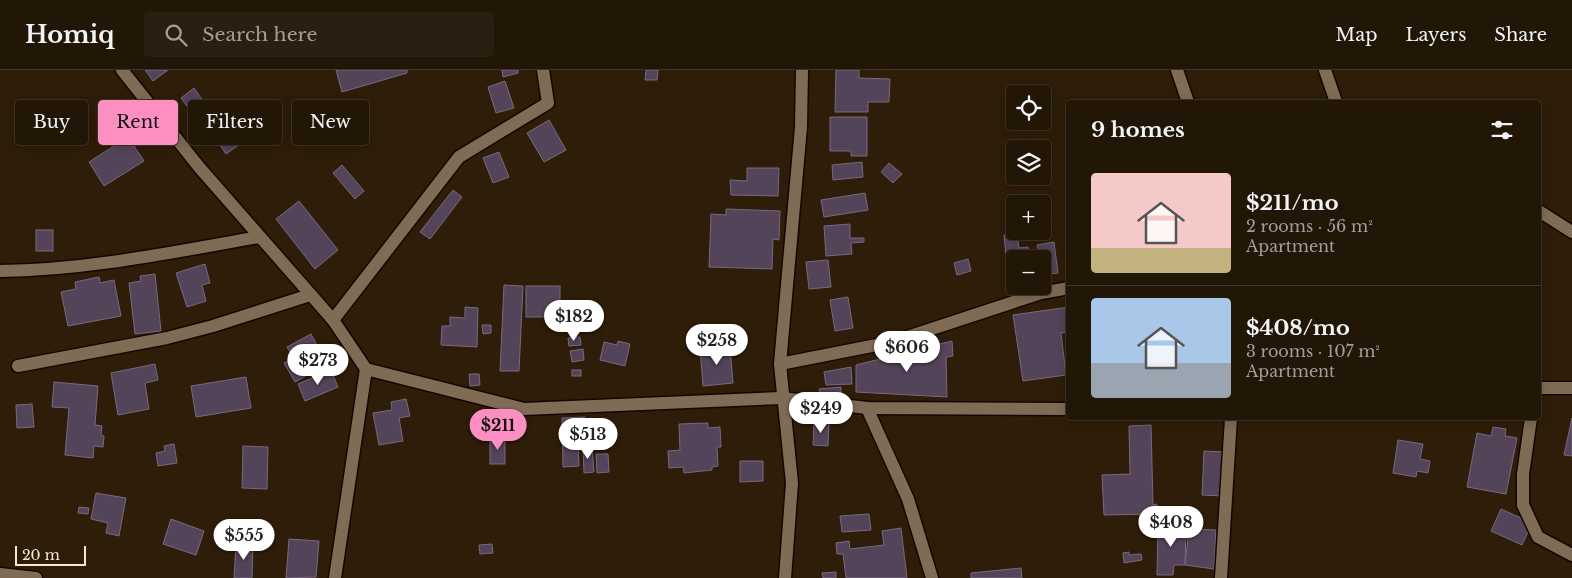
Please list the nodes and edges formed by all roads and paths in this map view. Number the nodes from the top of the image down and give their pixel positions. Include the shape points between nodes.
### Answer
1 (122, 70) edge
2 (543, 70) edge
3 (802, 70) edge
4 (1177, 70) edge
5 (1325, 70) edge
6 (1187, 100) edge
7 (1335, 100) edge
8 (1541, 212) edge
9 (1572, 232) edge
10 (259, 237) junction
11 (0, 271) edge
12 (1066, 289) edge
13 (310, 295) junction
14 (333, 320) junction
15 (780, 364) junction
16 (18, 366) dead end
17 (366, 369) junction
18 (1541, 388) edge
19 (1572, 388) edge
20 (782, 398) junction
21 (867, 408) junction
22 (1066, 409) edge
23 (1231, 420) edge
24 (1531, 420) edge
25 (1572, 555) edge
26 (0, 574) edge
27 (36, 578) edge
28 (335, 578) edge
29 (785, 578) edge
30 (932, 578) edge
31 (1221, 578) edge

1 - 10 street
2 - 14 street via 548,103 459,157
3 - 15 street via 801,127
4 - 6 street
5 - 7 street
8 - 9 street
10 - 11 street via 117,263 56,270
10 - 13 street
12 - 15 street via 1041,293 892,342
13 - 14 street
13 - 16 street via 166,338
14 - 17 street
15 - 20 street
17 - 20 street via 524,409
17 - 28 street
18 - 19 street
20 - 21 street
20 - 29 street via 792,483
21 - 22 street
21 - 30 street via 908,499
23 - 31 street
24 - 25 street via 1523,474 1523,505 1538,537
26 - 27 street

